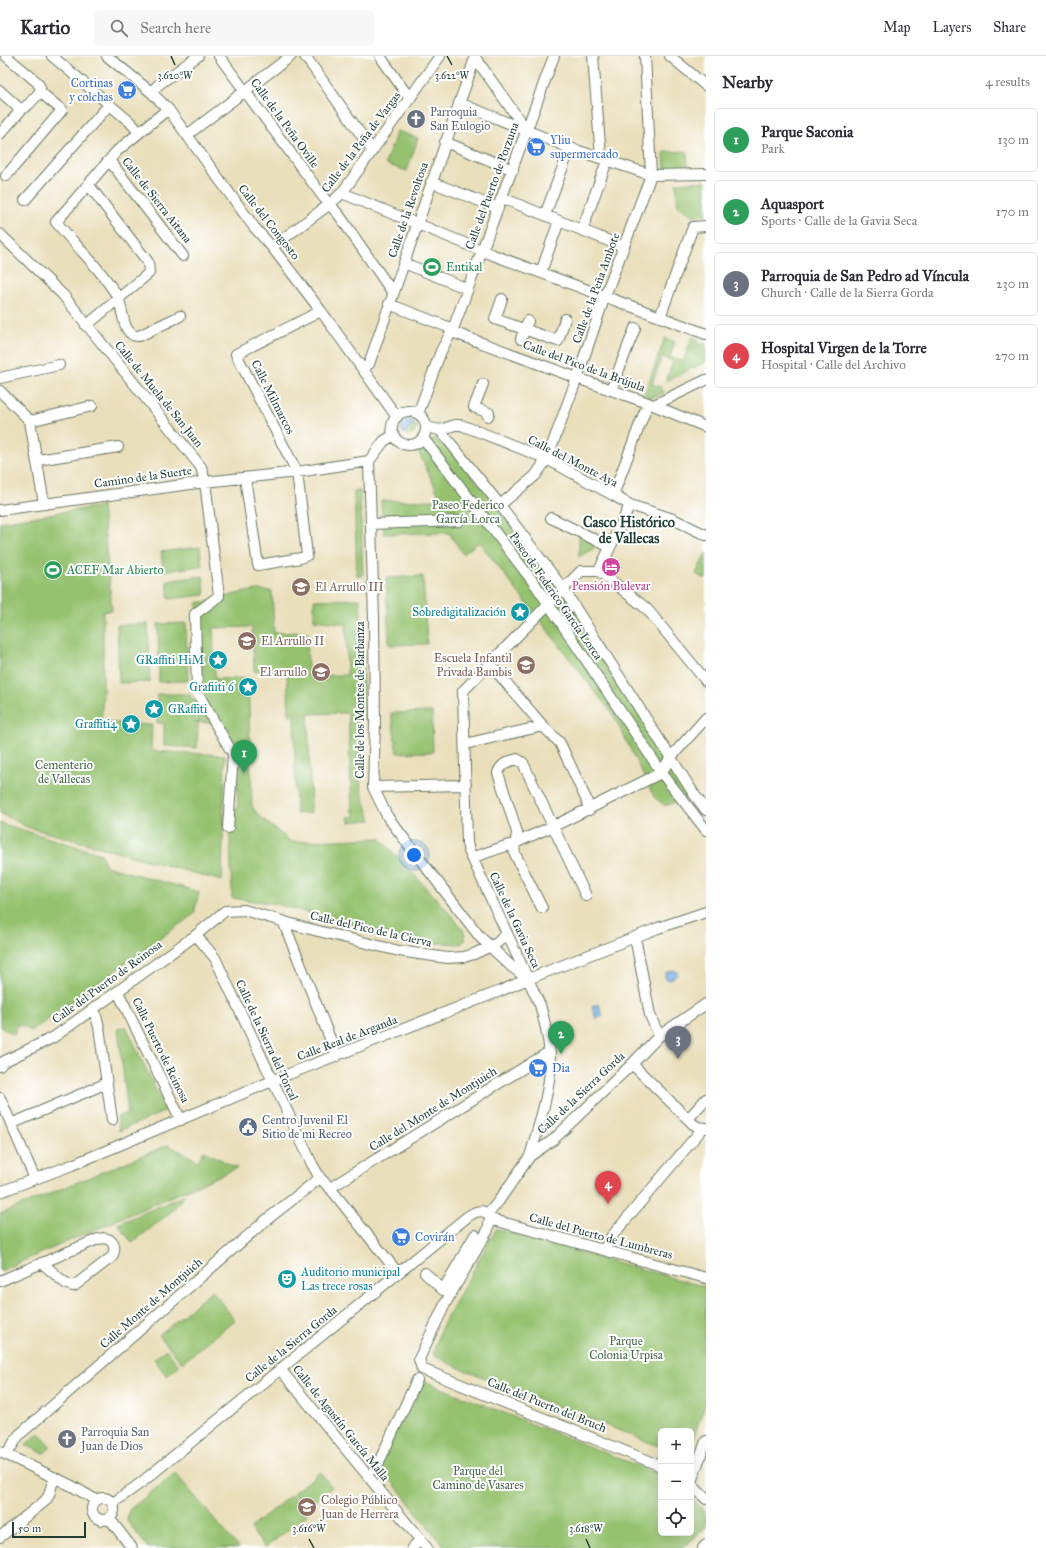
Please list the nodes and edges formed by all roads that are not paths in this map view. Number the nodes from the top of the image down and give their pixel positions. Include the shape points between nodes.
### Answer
1 (6, 56) edge
2 (52, 56) edge
3 (198, 56) edge
4 (219, 56) edge
5 (292, 56) edge
6 (305, 56) edge
7 (380, 56) edge
8 (440, 56) edge
9 (593, 56) edge
10 (644, 56) edge
11 (670, 56) edge
12 (475, 57) edge
13 (552, 57) edge
14 (114, 58) edge
15 (704, 83) edge
16 (40, 90) junction
17 (0, 91) edge
18 (246, 91) junction
19 (151, 92) junction
20 (410, 99) junction
21 (458, 103) junction
22 (108, 105) junction
23 (168, 109) junction
24 (21, 110) junction
25 (527, 131) junction
26 (138, 132) junction
27 (0, 134) edge
28 (187, 135) junction
29 (445, 142) junction
30 (570, 148) junction
31 (372, 150) junction
32 (604, 159) junction
33 (109, 160) junction
34 (513, 170) junction
35 (706, 174) edge
36 (652, 175) junction
37 (6, 176) dead end
38 (431, 182) junction
39 (88, 184) junction
40 (342, 193) junction
41 (502, 198) junction
42 (25, 200) dead end
43 (330, 204) junction
44 (498, 208) junction
45 (546, 215) junction
46 (559, 221) junction
47 (418, 224) junction
48 (706, 226) edge
49 (582, 230) junction
50 (0, 234) edge
51 (272, 247) junction
52 (624, 247) junction
53 (482, 250) junction
54 (183, 256) dead end
55 (404, 264) junction
56 (541, 272) junction
57 (468, 289) junction
58 (393, 293) junction
59 (605, 296) junction
60 (118, 298) junction
61 (502, 299) dead end
62 (389, 304) junction
63 (320, 312) junction
64 (180, 316) dead end
65 (660, 317) junction
66 (566, 319) dead end
67 (86, 326) junction
68 (635, 328) dead end
69 (453, 330) junction
70 (706, 334) edge
71 (59, 365) dead end
72 (363, 369) junction
73 (0, 378) edge
74 (577, 378) junction
75 (706, 380) edge
76 (483, 384) dead end
77 (611, 390) junction
78 (0, 391) edge
79 (654, 405) junction
80 (92, 406) dead end
81 (418, 414) junction
82 (397, 416) junction
83 (488, 416) dead end
84 (30, 421) junction
85 (426, 427) junction
86 (706, 427) edge
87 (440, 430) junction
88 (394, 435) junction
89 (423, 438) junction
90 (118, 446) dead end
91 (547, 459) junction
92 (38, 460) junction
93 (369, 461) junction
94 (297, 472) junction
95 (245, 478) junction
96 (205, 482) junction
97 (613, 495) junction
98 (44, 504) junction
99 (630, 505) junction
100 (500, 506) junction
101 (0, 510) edge
102 (551, 518) dead end
103 (459, 521) dead end
104 (371, 524) junction
105 (706, 535) edge
106 (610, 547) junction
107 (599, 571) junction
108 (564, 590) junction
109 (549, 604) junction
110 (490, 664) junction
111 (706, 681) edge
112 (706, 718) edge
113 (543, 726) junction
114 (465, 744) junction
115 (671, 757) junction
116 (662, 772) junction
117 (466, 785) junction
118 (373, 787) junction
119 (589, 810) junction
120 (706, 810) edge
121 (553, 826) junction
122 (228, 828) dead end
123 (706, 830) edge
124 (515, 843) junction
125 (471, 858) junction
126 (586, 896) dead end
127 (542, 908) dead end
128 (225, 911) joint
129 (706, 912) edge
130 (283, 921) junction
131 (507, 933) junction
132 (196, 935) junction
133 (635, 936) junction
134 (490, 947) junction
135 (528, 978) junction
136 (118, 992) junction
137 (706, 1004) edge
138 (94, 1008) junction
139 (659, 1036) junction
140 (549, 1052) junction
141 (337, 1056) junction
142 (632, 1064) junction
143 (0, 1066) edge
144 (273, 1082) junction
145 (107, 1083) junction
146 (0, 1098) edge
147 (706, 1099) edge
148 (688, 1119) junction
149 (112, 1120) dead end
150 (181, 1120) junction
151 (11, 1124) junction
152 (704, 1128) edge
153 (530, 1156) junction
154 (320, 1178) junction
155 (36, 1179) junction
156 (330, 1188) junction
157 (0, 1192) edge
158 (489, 1216) junction
159 (475, 1235) dead end
160 (604, 1249) junction
161 (41, 1263) junction
162 (398, 1273) junction
163 (425, 1273) dead end
164 (706, 1278) edge
165 (0, 1280) edge
166 (280, 1369) junction
167 (422, 1369) joint
168 (417, 1380) dead end
169 (706, 1441) edge
170 (3, 1453) edge
171 (658, 1465) edge
172 (374, 1469) dead end
173 (694, 1475) edge
174 (54, 1477) junction
175 (694, 1486) edge
176 (706, 1499) edge
177 (96, 1500) junction
178 (113, 1503) junction
179 (109, 1518) junction
180 (0, 1537) edge
181 (424, 1544) edge
182 (706, 1545) edge
183 (132, 1548) edge
184 (412, 1548) edge
185 (703, 1548) edge

1 - 16 street via 37,82
2 - 22 street
3 - 19 street
4 - 18 street, Calle de la Peña Oville
5 - 18 street
6 - 31 street
7 - 20 street
8 - 20 street, Calle de la Peña de Vargas
9 - 32 street
10 - 36 street, Calle de la Peña Ambote
11 - 15 street
12 - 21 street, Calle de la Revoltosa
12 - 25 street
13 - 25 street, Calle del Puerto de Porzuna
14 - 19 street, Calle del Congosto
16 - 24 street
16 - 37 street via 62,110
17 - 24 street
18 - 28 street
18 - 43 street, Calle de la Peña Oville
19 - 23 street, Calle del Congosto
20 - 31 street, Calle de la Peña de Vargas
21 - 25 street
21 - 29 street, Calle de la Revoltosa
22 - 26 street via 130,122
22 - 42 street
23 - 26 street
23 - 28 street, Calle del Congosto
24 - 27 street
25 - 30 street
25 - 34 street, Calle del Puerto de Porzuna
26 - 33 street
28 - 51 street, Calle del Congosto via 254,227
29 - 34 street
29 - 38 street, Calle de la Revoltosa
30 - 32 street
30 - 45 street
31 - 40 street, Calle de la Peña de Vargas
32 - 36 street
32 - 49 street
33 - 39 street
33 - 54 street, Calle de Sierra Aitana
34 - 41 street, Calle del Puerto de Porzuna
35 - 36 street
36 - 52 street, Calle de la Peña Ambote
38 - 44 street
38 - 47 street, Calle de la Revoltosa
39 - 60 street via 56,222
39 - 60 street via 148,262 149,273
40 - 43 street, Calle de la Peña de Vargas
40 - 47 street
41 - 44 street, Calle del Puerto de Porzuna
41 - 45 street
43 - 51 street, Calle de la Peña de Vargas
43 - 58 street, Calle de la Peña Oville
44 - 53 street, Calle del Puerto de Porzuna
45 - 46 street
46 - 49 street
46 - 56 street
47 - 53 street
47 - 55 street, Calle de la Revoltosa
48 - 65 street via 693,227
49 - 52 street
50 - 67 street, Calle de Muela de San Juan via 63,295
51 - 63 street, Calle del Congosto
52 - 59 street, Calle de la Peña Ambote
53 - 56 street
53 - 57 street, Calle del Puerto de Porzuna
55 - 57 street
55 - 58 street, Calle de la Revoltosa
56 - 59 street
57 - 69 street, Calle del Puerto de Porzuna
58 - 62 street, Calle de la Revoltosa
59 - 65 street
59 - 74 street, Calle de la Peña Ambote
60 - 64 street via 126,326 135,336
60 - 67 street
61 - 66 street via 495,319 558,341
62 - 69 street, Calle del Pico de la Brújula
62 - 72 street, Calle de la Revoltosa via 369,364
63 - 72 street, Calle del Congosto
63 - 94 street, Calle Milmarcos via 236,354
65 - 70 street
67 - 96 street, Calle de Muela de San Juan via 201,467
68 - 77 street
69 - 74 street, Calle del Pico de la Brújula
69 - 81 street, Calle del Puerto de Porzuna via 441,351
71 - 73 street
72 - 82 street, Calle del Congosto
74 - 77 street, Calle del Pico de la Brújula
74 - 91 street, Calle de la Peña Ambote
75 - 79 street
76 - 83 street via 474,407 489,413
77 - 79 street, Calle del Pico de la Brújula
78 - 84 street
79 - 86 street, Calle del Pico de la Brújula
79 - 97 street
80 - 84 street
81 - 82 street via 406,412
81 - 85 street via 423,418
82 - 88 street via 392,428
84 - 92 street
85 - 87 street, Calle del Monte Aya
85 - 89 street
87 - 91 street, Calle del Monte Aya via 455,425 461,426
87 - 100 street, Paseo de Federico García Lorca
88 - 89 street via 408,445
88 - 93 street via 384,441
89 - 109 street, Paseo de Federico García Lorca
90 - 92 street
91 - 97 street, Calle del Monte Aya
91 - 100 street, Calle de la Peña Ambote via 536,476
92 - 98 street
93 - 94 street, Camino de la Suerte
93 - 104 street, Calle de los Montes de Barbanza
94 - 95 street, Camino de la Suerte
94 - 95 street via 307,555 258,565
95 - 96 street, Camino de la Suerte
96 - 98 street, Camino de la Suerte
96 - 122 street, Calle de Muela de San Juan via 220,596 195,614 197,692 233,754
97 - 99 street, Calle del Monte Aya
98 - 101 street, Camino de la Suerte
99 - 105 street, Calle del Monte Aya via 673,519
99 - 106 street
100 - 108 street, Paseo de Federico García Lorca
102 - 106 street
103 - 104 street
104 - 118 street, Calle de los Montes de Barbanza via 375,724
106 - 107 street
107 - 108 street via 581,571
107 - 111 street via 647,609
108 - 109 street
108 - 115 street, Paseo de Federico García Lorca
109 - 110 street
109 - 116 street, Paseo de Federico García Lorca
110 - 113 street
110 - 114 street, Calle de la Gavia Seca via 464,691
112 - 115 street
113 - 114 street
113 - 119 street via 560,743
114 - 117 street, Calle de la Gavia Seca
115 - 116 street
115 - 120 street, Paseo de Federico García Lorca
116 - 119 street
116 - 123 street, Paseo de Federico García Lorca
117 - 118 street
117 - 125 street, Calle de la Gavia Seca via 467,843
118 - 134 street, Calle de los Montes de Barbanza via 382,808 409,845
119 - 121 street
121 - 124 street
121 - 124 street via 523,763 520,760 513,760 502,766 498,773 517,832
121 - 126 street
124 - 125 street
124 - 127 street via 515,854
125 - 131 street, Calle de la Gavia Seca
128 - 130 street, Calle del Pico de la Cierva via 244,910
128 - 132 street, Calle del Puerto de Reinosa
129 - 133 street, Calle Real de Arganda
130 - 134 street, Calle del Pico de la Cierva via 426,956 464,957
130 - 141 street
131 - 134 street, Calle del Pico de la Cierva
131 - 135 street, Calle de la Gavia Seca
132 - 136 street, Calle del Puerto de Reinosa
132 - 144 street, Calle de la Sierra del Torcal via 215,958
133 - 135 street, Calle Real de Arganda
133 - 139 street via 650,1015
134 - 135 street, Calle de los Montes de Barbanza
135 - 140 street, Calle de la Gavia Seca via 542,1011
135 - 141 street, Calle Real de Arganda
136 - 138 street, Calle del Puerto de Reinosa
136 - 150 street, Calle Puerto de Reinosa
137 - 139 street, Calle de la Sierra Gorda
138 - 143 street, Calle del Puerto de Reinosa via 54,1037 3,1062
138 - 145 street
139 - 142 street, Calle de la Sierra Gorda
140 - 153 street, Calle de la Gavia Seca via 550,1071 539,1128
140 - 156 street, Calle del Monte de Montjuich
141 - 144 street, Calle Real de Arganda
142 - 148 street
142 - 153 street, Calle de la Sierra Gorda via 553,1140
144 - 150 street, Calle Real de Arganda
144 - 154 street, Calle de la Sierra del Torcal
145 - 149 street
145 - 151 street
146 - 151 street
147 - 148 street
148 - 152 street via 698,1127
150 - 155 street, Calle Real de Arganda
151 - 155 street
152 - 160 street via 612,1236
153 - 158 street, Calle de la Sierra Gorda
154 - 156 street, Calle de la Sierra del Torcal
154 - 170 street, Calle Monte de Montjuich via 265,1221 19,1435
155 - 157 street, Calle Real de Arganda
156 - 162 street, Calle de la Sierra del Torcal
158 - 160 street, Calle del Puerto de Lumbreras
158 - 162 street, Calle de la Sierra Gorda via 480,1211 467,1217
158 - 167 street, Calle de la Sierra Gorda via 488,1230 446,1302 419,1359
159 - 163 street via 443,1290
160 - 164 street, Calle del Puerto de Lumbreras
161 - 161 street via 98,1239 110,1240 114,1245 112,1257 74,1286 69,1286
161 - 165 street
162 - 166 street, Calle de la Sierra Gorda
166 - 178 street, Calle de la Sierra Gorda
166 - 181 street, Calle de Agustín García Malla
167 - 171 street, Calle del Puerto del Bruch
168 - 172 street
169 - 173 street
170 - 174 street
174 - 177 street
174 - 180 street via 45,1501
175 - 176 street
177 - 178 street via 105,1497
177 - 179 street via 92,1507 93,1514 98,1519
178 - 179 street via 114,1513
179 - 183 street
181 - 184 street
182 - 185 street

